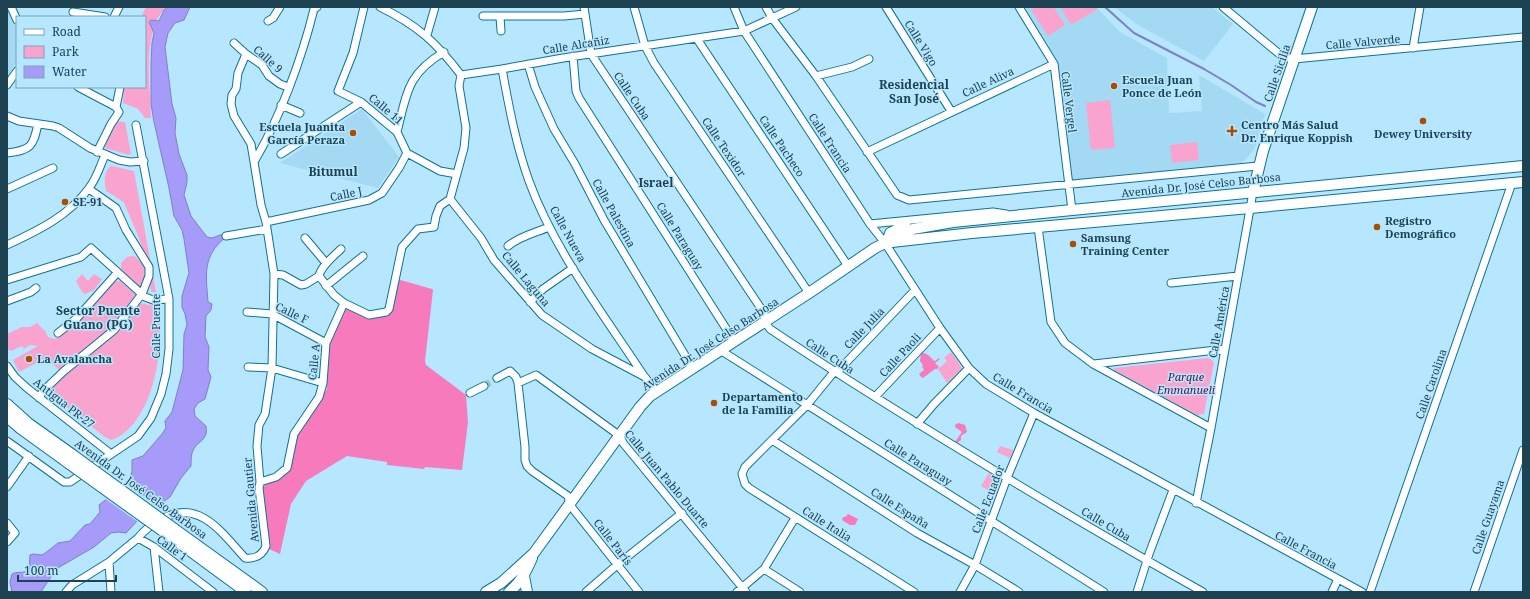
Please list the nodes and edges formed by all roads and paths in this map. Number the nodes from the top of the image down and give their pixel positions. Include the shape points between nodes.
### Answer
1 (10, 7) edge
2 (119, 7) edge
3 (280, 7) edge
4 (364, 7) edge
5 (380, 7) edge
6 (435, 7) edge
7 (634, 7) edge
8 (734, 7) edge
9 (766, 7) edge
10 (796, 7) edge
11 (886, 7) edge
12 (1019, 7) edge
13 (1223, 7) edge
14 (1312, 7) edge
15 (1420, 7) edge
16 (314, 8) edge
17 (585, 10) edge
18 (74, 12) dead end
19 (99, 16) edge
20 (114, 16) edge
21 (483, 16) dead end
22 (500, 17) junction
23 (16, 18) edge
24 (772, 18) junction
25 (268, 20) dead end
26 (501, 31) dead end
27 (744, 31) junction
28 (427, 36) junction
29 (1523, 37) edge
30 (697, 38) junction
31 (234, 43) dead end
32 (645, 46) junction
33 (1413, 48) junction
34 (444, 52) junction
35 (246, 54) junction
36 (591, 54) junction
37 (573, 56) junction
38 (869, 59) dead end
39 (1294, 59) junction
40 (528, 64) junction
41 (1054, 64) junction
42 (502, 69) junction
43 (16, 72) edge
44 (461, 75) junction
45 (816, 76) junction
46 (7, 85) edge
47 (288, 87) junction
48 (81, 88) edge
49 (120, 88) edge
50 (362, 102) junction
51 (281, 105) junction
52 (116, 107) junction
53 (950, 111) junction
54 (300, 113) dead end
55 (7, 116) edge
56 (38, 124) junction
57 (136, 125) dead end
58 (397, 132) junction
59 (97, 152) junction
60 (867, 152) junction
61 (7, 153) edge
62 (407, 153) junction
63 (281, 154) dead end
64 (105, 155) junction
65 (144, 161) junction
66 (254, 162) junction
67 (1258, 166) junction
68 (1523, 166) edge
69 (53, 168) dead end
70 (1523, 172) edge
71 (457, 174) junction
72 (1523, 182) edge
73 (1512, 183) junction
74 (1068, 184) junction
75 (7, 189) edge
76 (89, 189) junction
77 (1253, 192) junction
78 (450, 199) junction
79 (1250, 208) junction
80 (1072, 210) junction
81 (1018, 215) junction
82 (912, 220) junction
83 (870, 224) junction
84 (267, 226) junction
85 (549, 227) junction
86 (1038, 227) junction
87 (226, 236) dead end
88 (305, 238) dead end
89 (885, 243) junction
90 (7, 246) edge
91 (508, 246) dead end
92 (341, 249) dead end
93 (363, 256) dead end
94 (326, 263) junction
95 (848, 266) junction
96 (574, 268) junction
97 (117, 273) junction
98 (274, 274) junction
99 (319, 276) junction
100 (1238, 276) junction
101 (7, 280) edge
102 (1171, 283) dead end
103 (326, 286) junction
104 (36, 288) dead end
105 (915, 290) junction
106 (809, 293) junction
107 (142, 294) junction
108 (169, 299) junction
109 (7, 301) edge
110 (344, 302) junction
111 (530, 302) junction
112 (247, 312) dead end
113 (272, 314) junction
114 (765, 322) junction
115 (940, 328) junction
116 (58, 333) dead end
117 (734, 341) junction
118 (326, 343) junction
119 (1225, 349) junction
120 (720, 350) junction
121 (1094, 364) junction
122 (7, 366) edge
123 (248, 367) dead end
124 (272, 368) junction
125 (692, 368) junction
126 (969, 368) junction
127 (834, 372) junction
128 (644, 376) junction
129 (497, 378) tunnel mouth
130 (323, 383) junction
131 (518, 383) junction
132 (484, 386) tunnel mouth
133 (656, 391) junction
134 (470, 393) dead end
135 (875, 397) junction
136 (39, 398) junction
137 (7, 404) edge
138 (807, 405) junction
139 (1034, 413) junction
140 (7, 416) edge
141 (917, 424) junction
142 (1211, 428) junction
143 (620, 436) junction
144 (772, 440) junction
145 (7, 441) edge
146 (1523, 450) edge
147 (112, 454) junction
148 (29, 456) junction
149 (71, 459) junction
150 (745, 467) joint
151 (1007, 478) junction
152 (260, 482) junction
153 (7, 487) edge
154 (1173, 490) junction
155 (1196, 503) junction
156 (570, 505) junction
157 (682, 513) junction
158 (795, 518) junction
159 (991, 521) junction
160 (7, 523) edge
161 (173, 533) junction
162 (138, 538) junction
163 (7, 542) edge
164 (154, 547) junction
165 (534, 553) junction
166 (1147, 561) junction
167 (108, 562) junction
168 (617, 565) junction
169 (975, 565) junction
170 (764, 569) junction
171 (524, 576) junction
172 (1338, 579) junction
173 (503, 588) edge
174 (742, 590) edge
175 (66, 592) edge
176 (111, 592) edge
177 (159, 592) edge
178 (213, 592) edge
179 (246, 592) edge
180 (262, 592) edge
181 (486, 592) edge
182 (509, 592) edge
183 (527, 592) edge
184 (586, 592) edge
185 (639, 592) edge
186 (800, 592) edge
187 (914, 592) edge
188 (960, 592) edge
189 (1019, 592) edge
190 (1104, 592) edge
191 (1137, 592) edge
192 (1203, 592) edge
193 (1332, 592) edge
194 (1362, 592) edge
195 (1370, 592) edge
196 (1474, 592) edge

1 - 23 street
2 - 20 street
3 - 25 street via 273,18
4 - 50 street, Calle 11 via 353,53 338,91
5 - 28 street via 405,20
6 - 28 street
7 - 32 street, Calle Texidor
8 - 27 street, Calle Francia
9 - 24 street
10 - 24 street, Calle Alcañiz
11 - 53 street, Calle Vigo
12 - 41 street, Calle Vergel
13 - 39 street, Calle Valverde via 1283,57
14 - 39 main road, Calle Sicilia
15 - 33 street
16 - 47 street via 306,42
17 - 22 street via 564,16
17 - 36 street, Calle Cuba
18 - 19 street
21 - 22 street
22 - 26 street
24 - 27 street, Calle Alcañiz
24 - 45 street
27 - 30 street, Calle Alcañiz
27 - 83 street, Calle Francia
28 - 34 street
29 - 33 street, Calle Valverde
30 - 32 street, Calle Alcañiz
30 - 95 street, Calle Pacheco
31 - 35 street, Calle 9
32 - 36 street, Calle Alcañiz
32 - 106 street, Calle Texidor
33 - 39 street, Calle Valverde
34 - 44 street
34 - 58 street via 430,60 409,86
35 - 47 street, Calle 9 via 262,65 269,76
35 - 66 street via 238,73 232,104 234,116 251,144
36 - 37 street, Calle Alcañiz
36 - 114 street, Calle Cuba via 764,313
37 - 40 street, Calle Alcañiz
37 - 117 street, Calle Paraguay via 579,98
38 - 45 street via 852,67
39 - 67 main road, Calle Sicilia
40 - 42 street, Calle Alcañiz
40 - 125 street, Calle Palestina via 535,87 554,129 604,220
41 - 53 street, Calle Aliva
41 - 74 street, Calle Vergel
42 - 44 street, Calle Alcañiz
42 - 85 street, Calle Nueva via 522,160
43 - 46 street
44 - 71 street via 459,86 466,128
45 - 60 street
47 - 51 street
48 - 52 street
49 - 52 street
50 - 58 street, Calle 11
50 - 63 street
51 - 54 street
51 - 66 street
52 - 59 street via 119,112
53 - 60 street, Calle Aliva
55 - 56 street
56 - 59 street via 59,128
56 - 61 street via 34,140 28,148
57 - 65 street, Calle Puente
58 - 62 street, Calle 11
59 - 64 street
60 - 74 street via 897,195 909,200
62 - 71 street via 440,170
62 - 84 street, Calle J via 382,193 369,200
64 - 65 street via 130,162
64 - 76 street
65 - 108 street, Calle Puente
66 - 84 street
67 - 74 street
67 - 77 main road, Calle Sicilia
68 - 77 main road, Avenida Dr. José Celso Barbosa
69 - 75 street
70 - 73 main road via 1515,174
71 - 78 street
72 - 73 main road, Avenida Dr. José Celso Barbosa
73 - 79 main road, Avenida Dr. José Celso Barbosa
73 - 195 street, Calle Carolina
74 - 80 street, Calle Vergel
76 - 90 street via 55,221
76 - 107 street via 116,208 126,230 149,267 149,276
77 - 79 street, Calle América
77 - 80 main road, Avenida Dr. José Celso Barbosa
78 - 110 street via 440,206 434,227 418,229 402,246 389,309 386,312 369,315
78 - 111 street, Calle Laguna via 481,238 494,260
79 - 86 main road, Avenida Dr. José Celso Barbosa
79 - 100 street, Calle América
80 - 81 main road, Avenida Dr. José Celso Barbosa
81 - 82 street via 993,212
81 - 89 main road, Avenida Dr. José Celso Barbosa via 931,225 914,229
82 - 83 street
82 - 89 street via 889,232
83 - 89 street, Calle Francia
84 - 87 street, Calle J
84 - 98 street, Avenida Gautier
85 - 91 street via 518,238
85 - 96 street, Calle Nueva
86 - 89 main road, Avenida Dr. José Celso Barbosa
86 - 121 street via 1051,322 1065,343
88 - 94 street
89 - 95 main road, Avenida Dr. José Celso Barbosa
89 - 105 street, Calle Francia
92 - 94 street
93 - 103 street
94 - 99 street
95 - 106 main road, Avenida Dr. José Celso Barbosa
96 - 111 street via 543,288
96 - 128 street, Calle Nueva
97 - 101 street via 91,248 81,257
97 - 107 street
97 - 116 street via 77,318
98 - 99 street via 283,275 301,285
98 - 113 street, Avenida Gautier
99 - 103 street
100 - 102 street
100 - 119 street, Calle América
103 - 110 street
104 - 109 street
105 - 115 street, Calle Francia
105 - 127 street, Calle Julia via 840,369
106 - 114 main road, Avenida Dr. José Celso Barbosa
107 - 108 street via 153,300
107 - 136 street via 114,330 64,371
108 - 147 street, Calle Puente via 169,349 162,394 151,418 138,436
110 - 118 street, Calle A
111 - 128 street, Calle Laguna via 542,316 592,349
112 - 113 street, Calle F
113 - 118 street, Calle F
113 - 124 street, Avenida Gautier
114 - 117 main road, Avenida Dr. José Celso Barbosa
114 - 127 street, Calle Cuba via 770,330
115 - 126 street, Calle Francia
115 - 135 street, Calle Paoli
117 - 120 main road, Avenida Dr. José Celso Barbosa
118 - 130 street, Calle A
119 - 121 street
119 - 142 street, Calle América
120 - 125 main road, Avenida Dr. José Celso Barbosa
120 - 138 street, Calle Paraguay
121 - 142 street
122 - 136 street, Antigua PR-27 via 15,377
123 - 124 street
124 - 130 street
124 - 152 street, Avenida Gautier via 265,414 259,426 257,446
125 - 133 main road, Avenida Dr. José Celso Barbosa
126 - 139 street, Calle Francia via 986,384
126 - 141 street
127 - 135 street, Calle Cuba
127 - 138 street, Calle Julia
128 - 133 street, Calle Nueva
129 - 131 street via 510,371
130 - 152 street, Calle A via 319,397 294,434 287,468 276,477
131 - 143 street, Calle Juan Pablo Duarte via 536,375
131 - 156 street, Calle París via 527,466 568,496
132 - 134 street
133 - 143 main road, Avenida Dr. José Celso Barbosa via 640,407
135 - 141 street, Calle Cuba
136 - 147 street, Antigua PR-27
137 - 149 main road, Avenida Dr. José Celso Barbosa
138 - 144 street, Calle Julia
138 - 159 street, Calle Paraguay
139 - 151 street, Calle Ecuador
139 - 154 street, Calle Francia
140 - 149 main road, Avenida Dr. José Celso Barbosa via 21,429
141 - 151 street, Calle Cuba
142 - 155 street, Calle América
143 - 156 main road, Avenida Dr. José Celso Barbosa
143 - 157 street, Calle Juan Pablo Duarte
144 - 150 street, Calle Julia
144 - 169 street, Calle España via 917,533
145 - 148 street
146 - 196 street, Calle Guayama
147 - 148 street, Calle Puente via 70,482 64,482
148 - 153 street
149 - 161 main road, Avenida Dr. José Celso Barbosa, bridge
150 - 158 street, Calle Italia via 742,474 746,486
151 - 159 street, Calle Ecuador
151 - 166 street, Calle Cuba
152 - 162 street, Avenida Gautier via 259,495 266,546 264,553 254,559 245,558 210,522 193,512 168,515 150,526
154 - 155 street, Calle Francia
154 - 166 street
155 - 172 street, Calle Francia
156 - 165 main road, Avenida Dr. José Celso Barbosa
156 - 168 street, Calle París
157 - 168 street
157 - 174 street, Calle Juan Pablo Duarte
158 - 170 street
158 - 187 street, Calle Italia
159 - 169 street, Calle Ecuador
159 - 190 street, Calle Paraguay
160 - 163 street via 15,533
161 - 179 main road, Avenida Dr. José Celso Barbosa
161 - 180 main road, Avenida Dr. José Celso Barbosa
162 - 164 street, Calle 1
162 - 167 street
164 - 177 street
164 - 178 street, Calle 1
165 - 171 main road, Avenida Dr. José Celso Barbosa
165 - 173 main road, Avenida Dr. José Celso Barbosa
166 - 191 street
166 - 192 street, Calle Cuba
167 - 175 street via 72,585
167 - 176 street
168 - 184 street
168 - 185 street, Calle París
169 - 188 street, Calle Ecuador
169 - 189 street, Calle España
170 - 174 street
170 - 186 street
171 - 182 main road, Avenida Dr. José Celso Barbosa
171 - 183 main road
172 - 193 street
172 - 194 street, Calle Francia
173 - 181 main road, Avenida Dr. José Celso Barbosa

